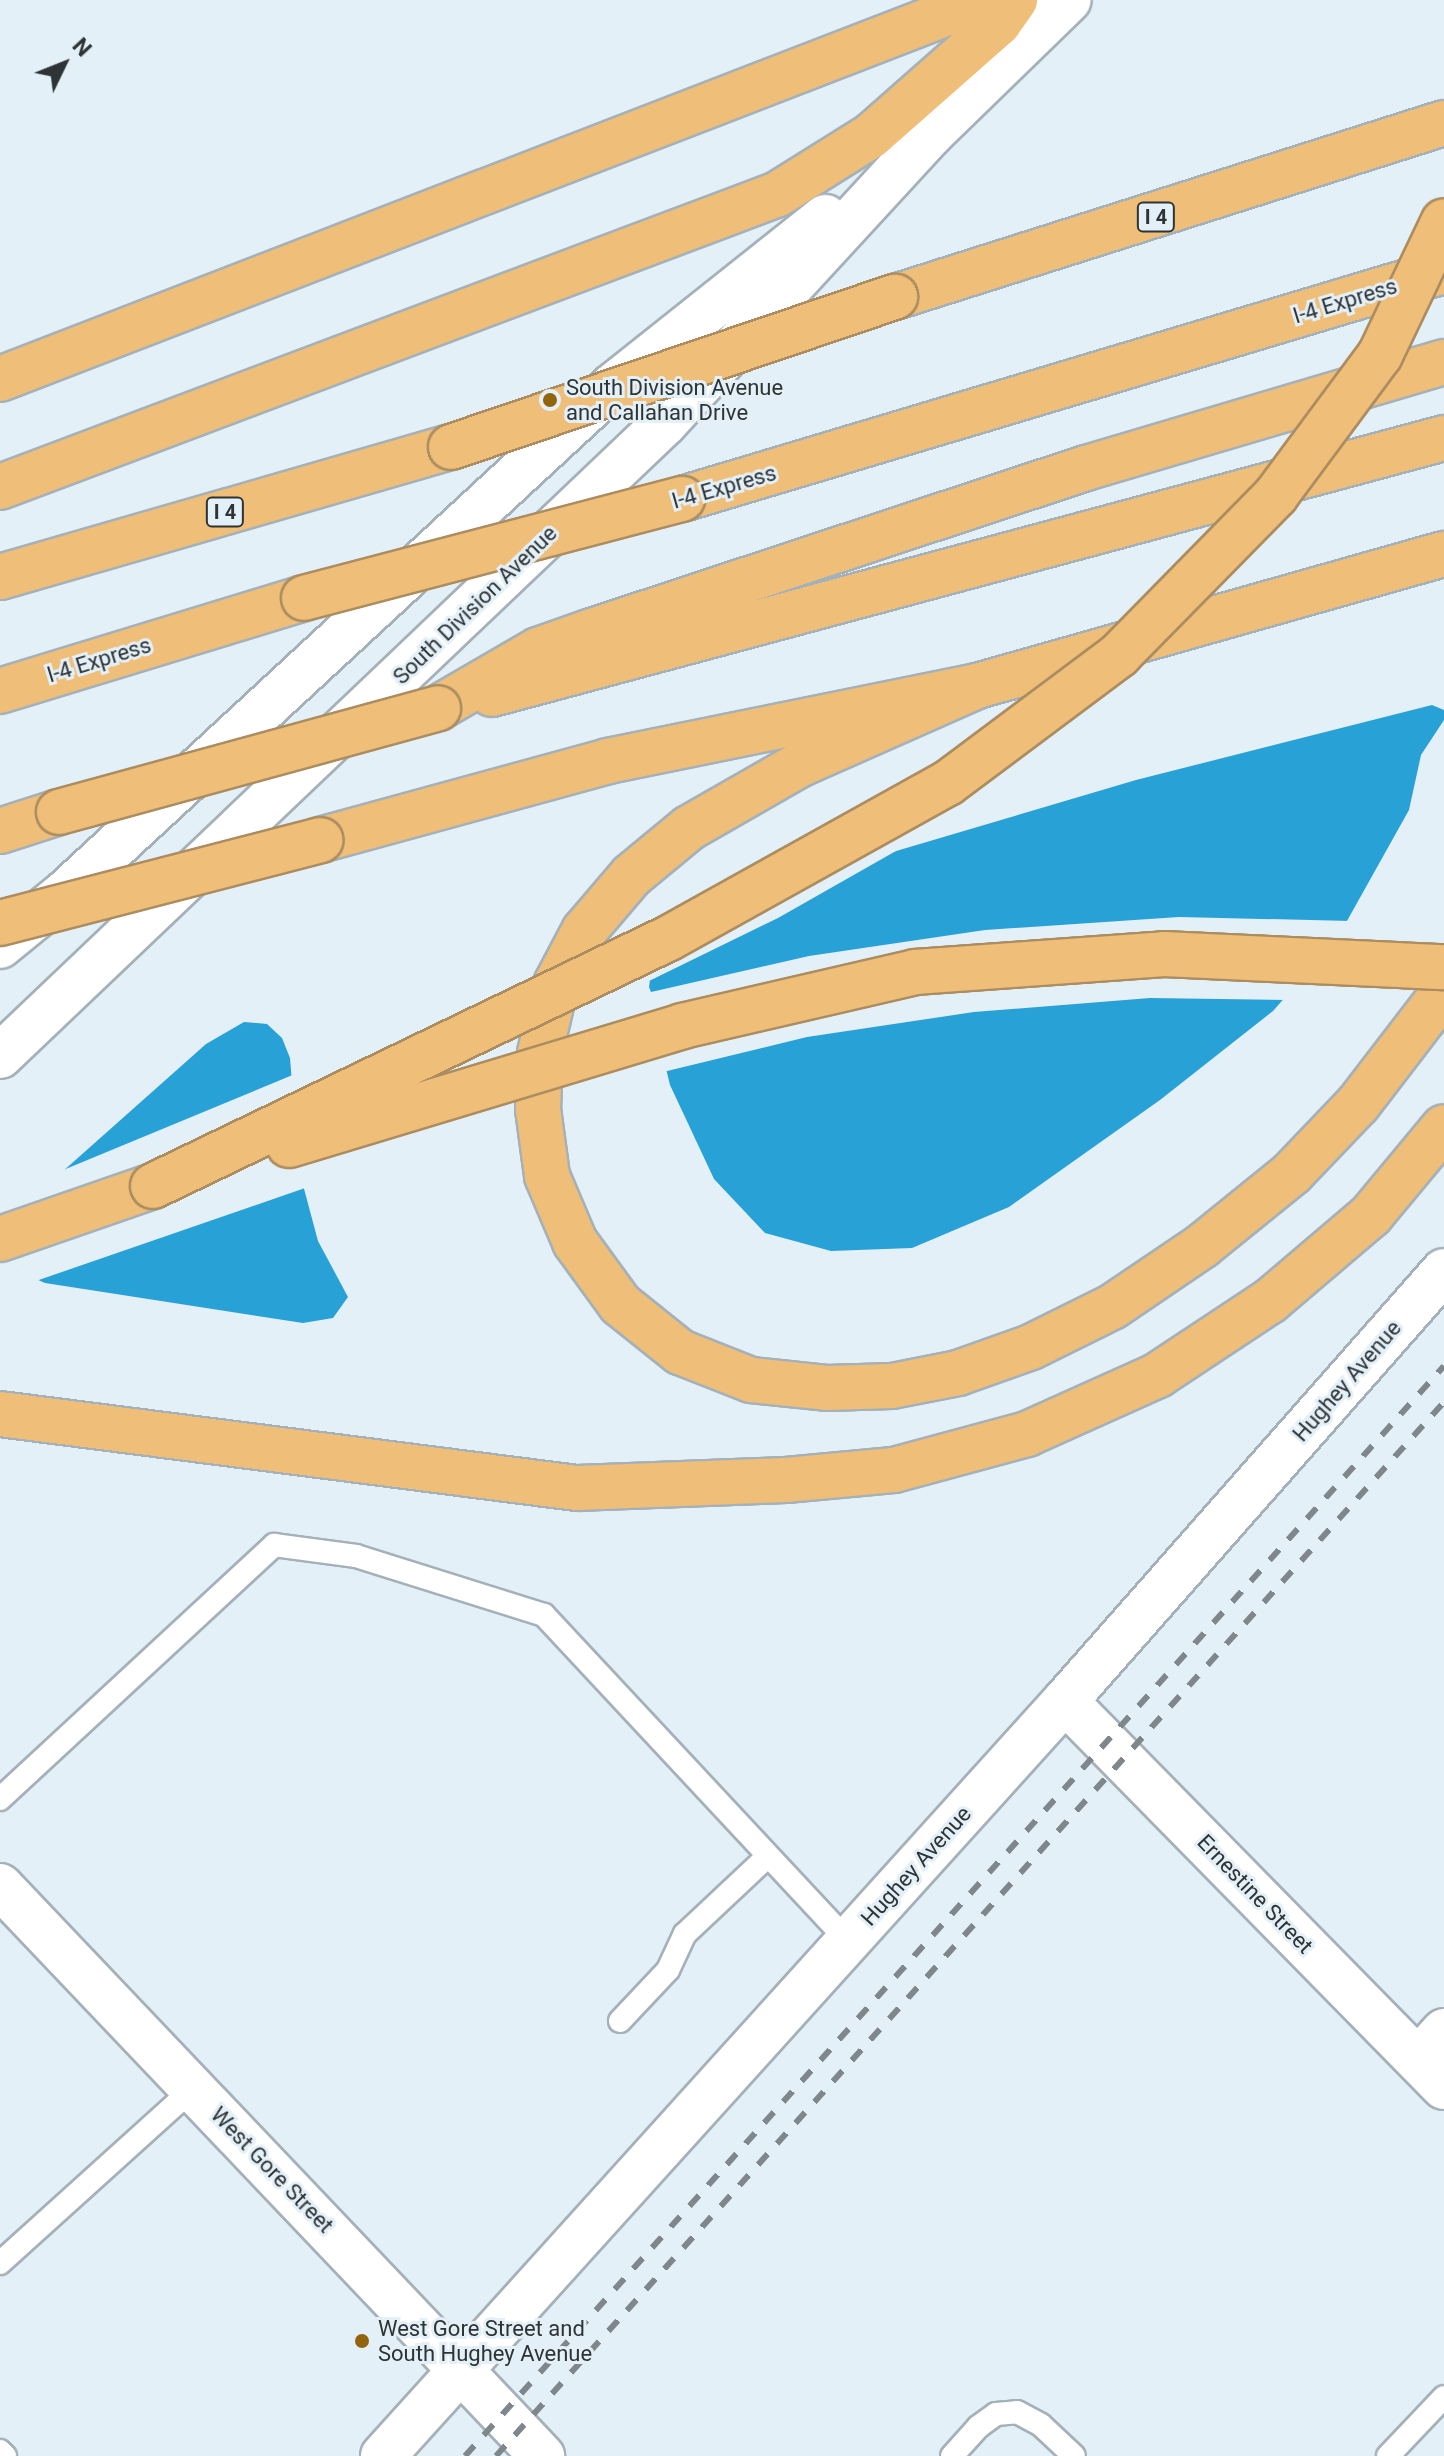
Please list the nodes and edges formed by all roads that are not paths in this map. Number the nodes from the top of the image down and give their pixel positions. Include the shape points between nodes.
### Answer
1 (981, 0) edge
2 (1015, 0) edge
3 (1069, 0) edge
4 (1435, 125) edge
5 (931, 134) junction
6 (1444, 221) edge
7 (1444, 271) edge
8 (1444, 362) edge
9 (0, 379) edge
10 (1444, 438) edge
11 (0, 487) edge
12 (1444, 554) edge
13 (0, 577) edge
14 (598, 648) junction
15 (977, 686) junction
16 (0, 691) edge
17 (0, 831) edge
18 (0, 923) edge
19 (0, 946) edge
20 (1444, 967) edge
21 (1444, 992) edge
22 (0, 1056) edge
23 (1444, 1127) edge
24 (153, 1186) junction
25 (0, 1239) edge
26 (1444, 1271) edge
27 (0, 1414) edge
28 (1065, 1701) junction
29 (0, 1799) edge
30 (767, 1857) junction
31 (0, 1886) edge
32 (848, 1941) junction
33 (620, 2021) dead end
34 (1435, 2059) edge
35 (194, 2088) junction
36 (0, 2263) edge
37 (461, 2369) junction
38 (1444, 2397) edge
39 (0, 2451) edge
40 (5, 2456) edge
41 (383, 2456) edge
42 (542, 2456) edge
43 (952, 2456) edge
44 (1074, 2456) edge
45 (1388, 2456) edge

1 - 9 highway
2 - 11 highway via 999,23 872,135 778,194
3 - 5 street, South Division Avenue
4 - 13 highway, I 4, bridge via 895,297 451,447
5 - 19 street, South Division Avenue via 614,385 66,892
5 - 22 street, South Division Avenue via 665,423
6 - 24 highway, bridge via 1380,355 1276,495 1095,673 948,783 669,938
7 - 16 highway, I-4 Express, bridge via 682,499 304,598
8 - 14 highway via 1086,468
10 - 14 highway
12 - 15 highway
14 - 17 highway, bridge via 538,650 438,708
15 - 18 highway, bridge via 608,761
15 - 21 highway via 799,765 689,828 631,876 593,920 556,984 540,1053 538,1109 547,1176 575,1242 620,1304 680,1352 751,1380 827,1388 892,1386 958,1373 1031,1347 1112,1307 1202,1246 1292,1173 1358,1104
20 - 24 highway, bridge via 1164,954 915,972 682,1026
23 - 27 highway via 1371,1215 1270,1301 1158,1375 1027,1434 894,1470 577,1488
24 - 25 highway
26 - 28 street, Hughey Avenue
28 - 32 street, Hughey Avenue
28 - 34 street, Ernestine Street
29 - 30 lane via 274,1545 356,1556 544,1615
30 - 32 lane
30 - 33 lane via 685,1934 668,1970
31 - 35 street, West Gore Street
32 - 37 street, Hughey Avenue
35 - 36 lane
35 - 37 street, West Gore Street
37 - 41 street, Hughey Avenue
37 - 42 street, West Gore Street
38 - 45 lane
39 - 40 lane
43 - 44 lane via 996,2414 1017,2412 1041,2425

